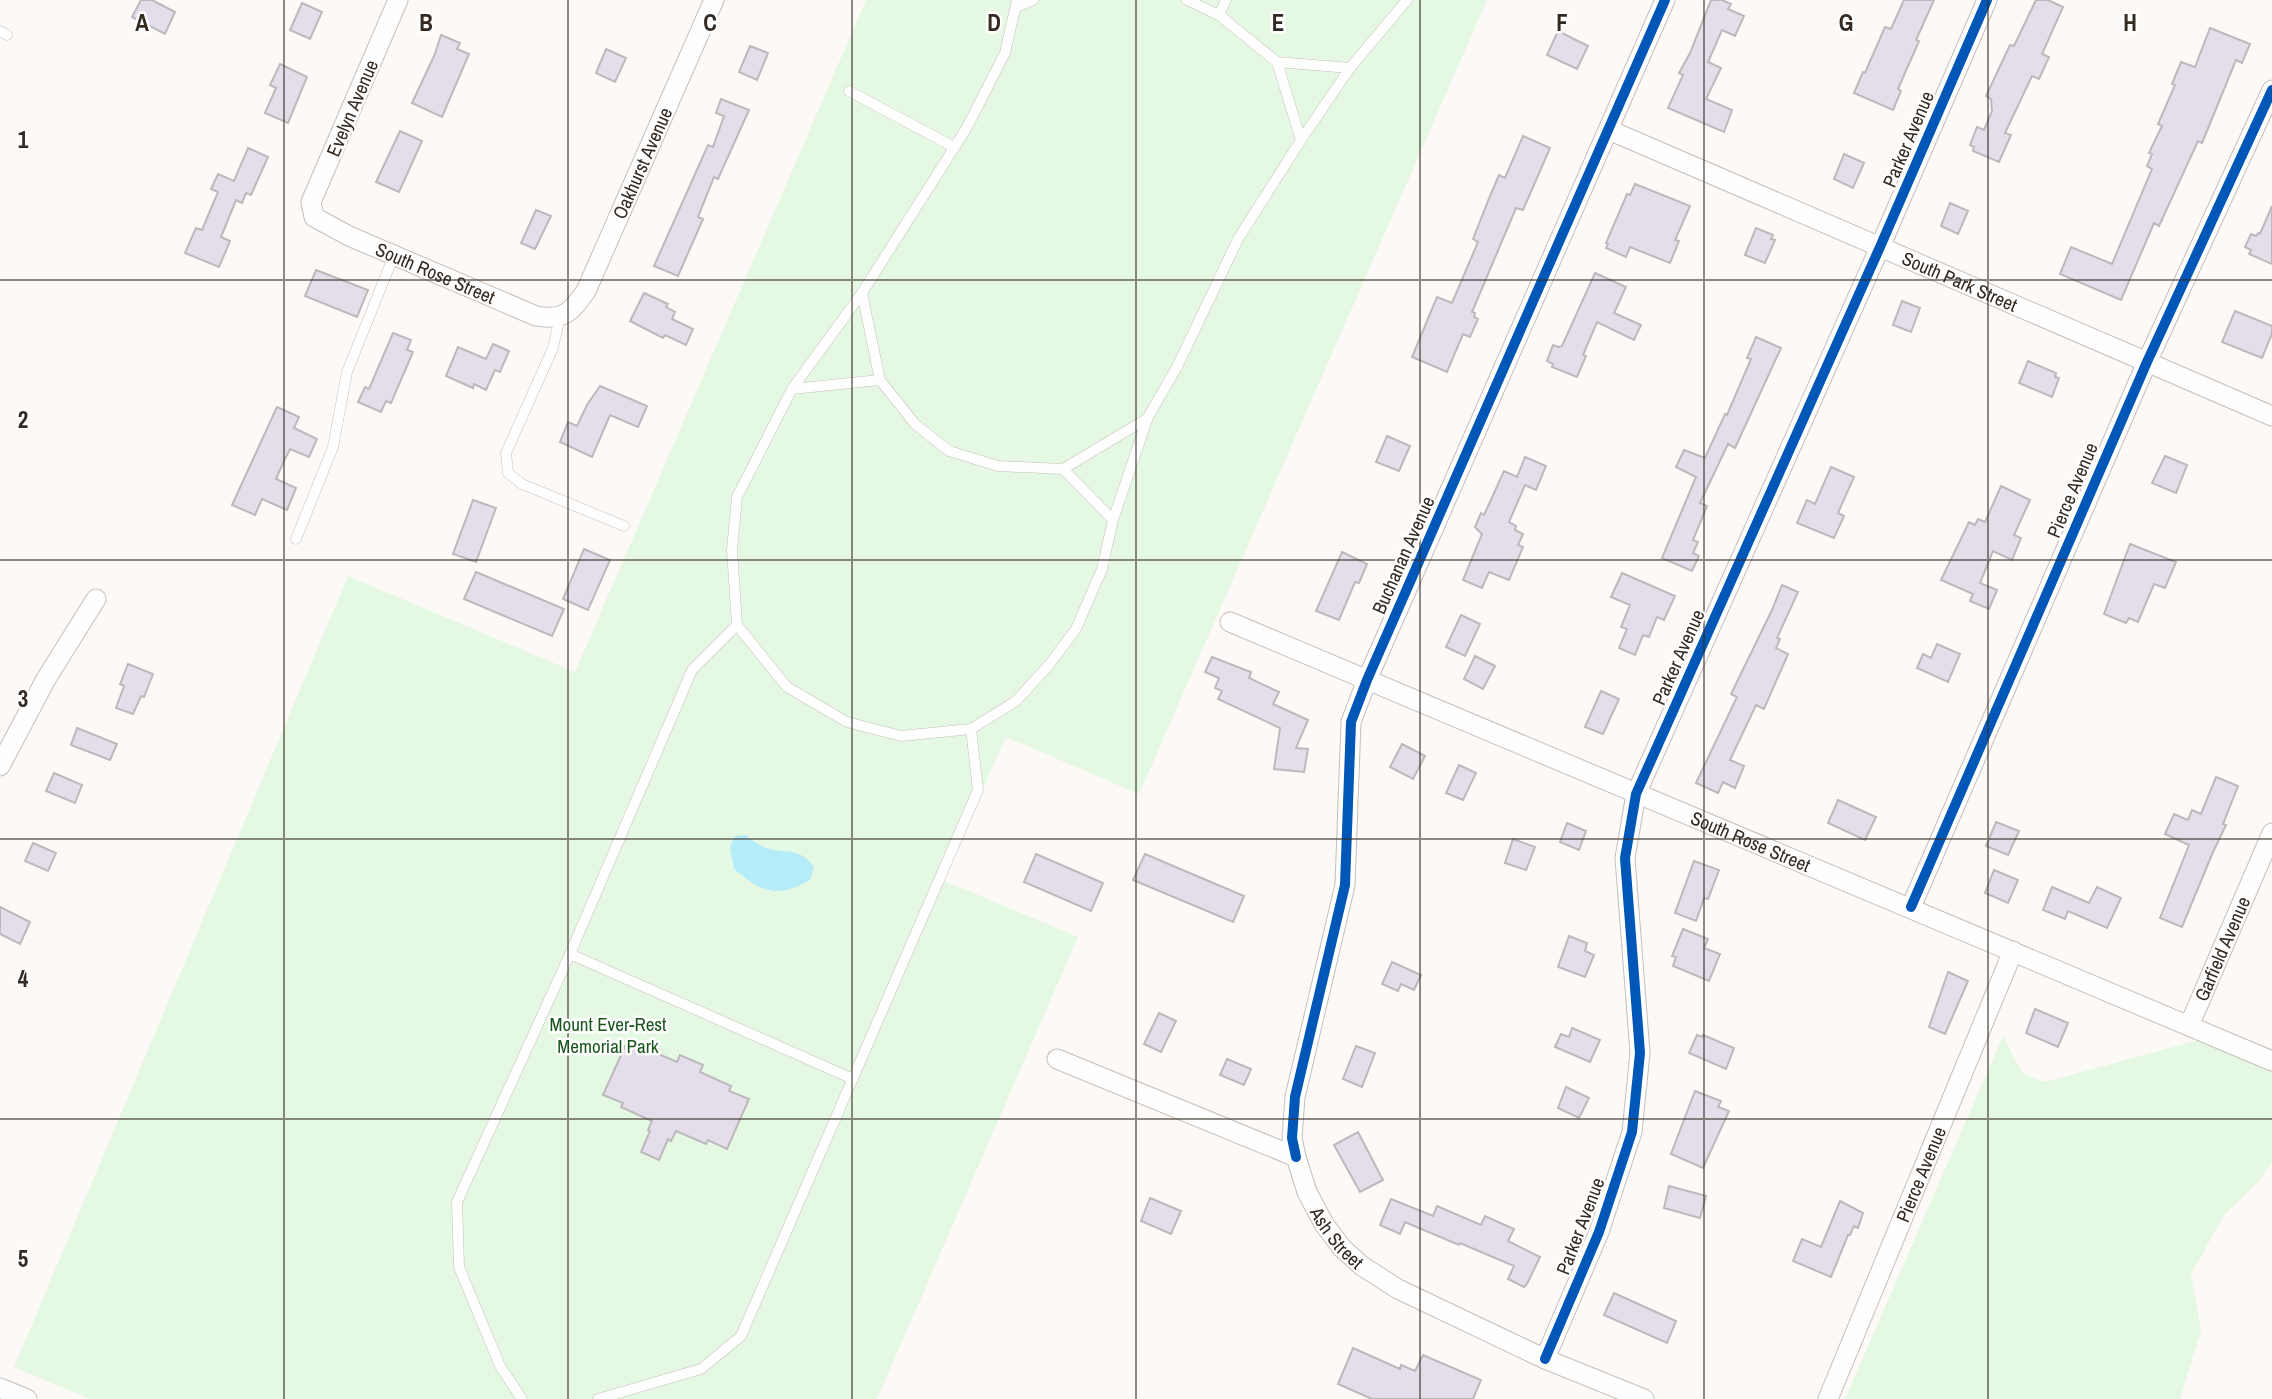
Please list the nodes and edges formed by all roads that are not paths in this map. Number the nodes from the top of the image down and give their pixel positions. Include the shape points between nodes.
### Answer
1 (398, 0) edge
2 (714, 0) edge
3 (1033, 0) edge
4 (1187, 0) edge
5 (1226, 0) edge
6 (1407, 0) edge
7 (1665, 0) edge
8 (1987, 0) edge
9 (1016, 4) edge
10 (1219, 15) junction
11 (1277, 62) junction
12 (1350, 68) junction
13 (2272, 90) edge
14 (849, 91) dead end
15 (1609, 130) junction
16 (1301, 140) junction
17 (954, 147) junction
18 (314, 217) joint
19 (1880, 247) junction
20 (394, 255) junction
21 (862, 293) junction
22 (559, 317) junction
23 (2147, 362) junction
24 (880, 380) junction
25 (792, 389) junction
26 (2272, 416) edge
27 (1148, 417) junction
28 (1063, 469) junction
29 (1113, 520) junction
30 (624, 526) dead end
31 (296, 539) dead end
32 (96, 599) dead end
33 (1230, 622) dead end
34 (737, 625) junction
35 (1367, 680) junction
36 (971, 729) junction
37 (0, 766) edge
38 (1636, 794) junction
39 (2272, 833) edge
40 (1911, 907) junction
41 (2013, 951) junction
42 (569, 954) junction
43 (2189, 1026) junction
44 (1057, 1059) dead end
45 (2272, 1061) edge
46 (853, 1079) junction
47 (1296, 1157) junction
48 (1545, 1359) junction
49 (0, 1388) edge
50 (27, 1399) edge
51 (522, 1399) edge
52 (598, 1399) edge
53 (1644, 1399) edge
54 (1828, 1399) edge

1 - 18 street, Evelyn Avenue via 311,202
2 - 22 street, Oakhurst Avenue via 586,290 572,311
3 - 9 lane
4 - 10 lane
5 - 10 lane
6 - 12 lane
7 - 15 street, Buchanan Avenue
8 - 19 street, Parker Avenue
9 - 17 lane via 1004,52
10 - 11 lane
11 - 12 lane
11 - 16 lane
12 - 16 lane
13 - 23 street, Pierce Avenue
14 - 17 lane
15 - 19 street, South Park Street
15 - 35 street, Buchanan Avenue
16 - 27 lane via 1238,239
17 - 21 lane
18 - 20 street, South Rose Street
19 - 23 street, South Park Street
19 - 38 street, Parker Avenue
20 - 22 street, South Rose Street via 536,316
20 - 31 lane via 347,372 333,447
21 - 24 lane
21 - 25 lane
22 - 30 lane via 553,348 506,453 508,473 522,484
23 - 26 street, South Park Street
23 - 40 street, Pierce Avenue
24 - 25 lane
24 - 28 lane via 915,424 949,451 998,466
25 - 34 lane via 737,497 732,550
27 - 28 lane
27 - 29 lane
28 - 29 lane
29 - 36 lane via 1102,569 1076,629 1016,701
32 - 37 street
33 - 35 street, South Rose Street
34 - 36 lane via 788,687 847,722 901,736
34 - 42 lane via 692,670
35 - 38 street, South Rose Street
35 - 47 street, Buchanan Avenue via 1351,722 1345,885 1295,1097
36 - 46 lane via 978,790
38 - 40 street, South Rose Street
38 - 48 street, Parker Avenue via 1625,858 1640,1053 1632,1132 1599,1232
39 - 43 street, Garfield Avenue
40 - 41 street, South Rose Street
41 - 43 street, South Rose Street
41 - 54 street, Pierce Avenue
42 - 46 lane
42 - 51 lane via 457,1202 459,1267 500,1366
43 - 45 street, South Rose Street
44 - 47 street
46 - 52 lane via 741,1336 701,1369
47 - 48 street, Ash Street via 1324,1224 1362,1266 1398,1289
48 - 53 street, Ash Street
49 - 50 street

